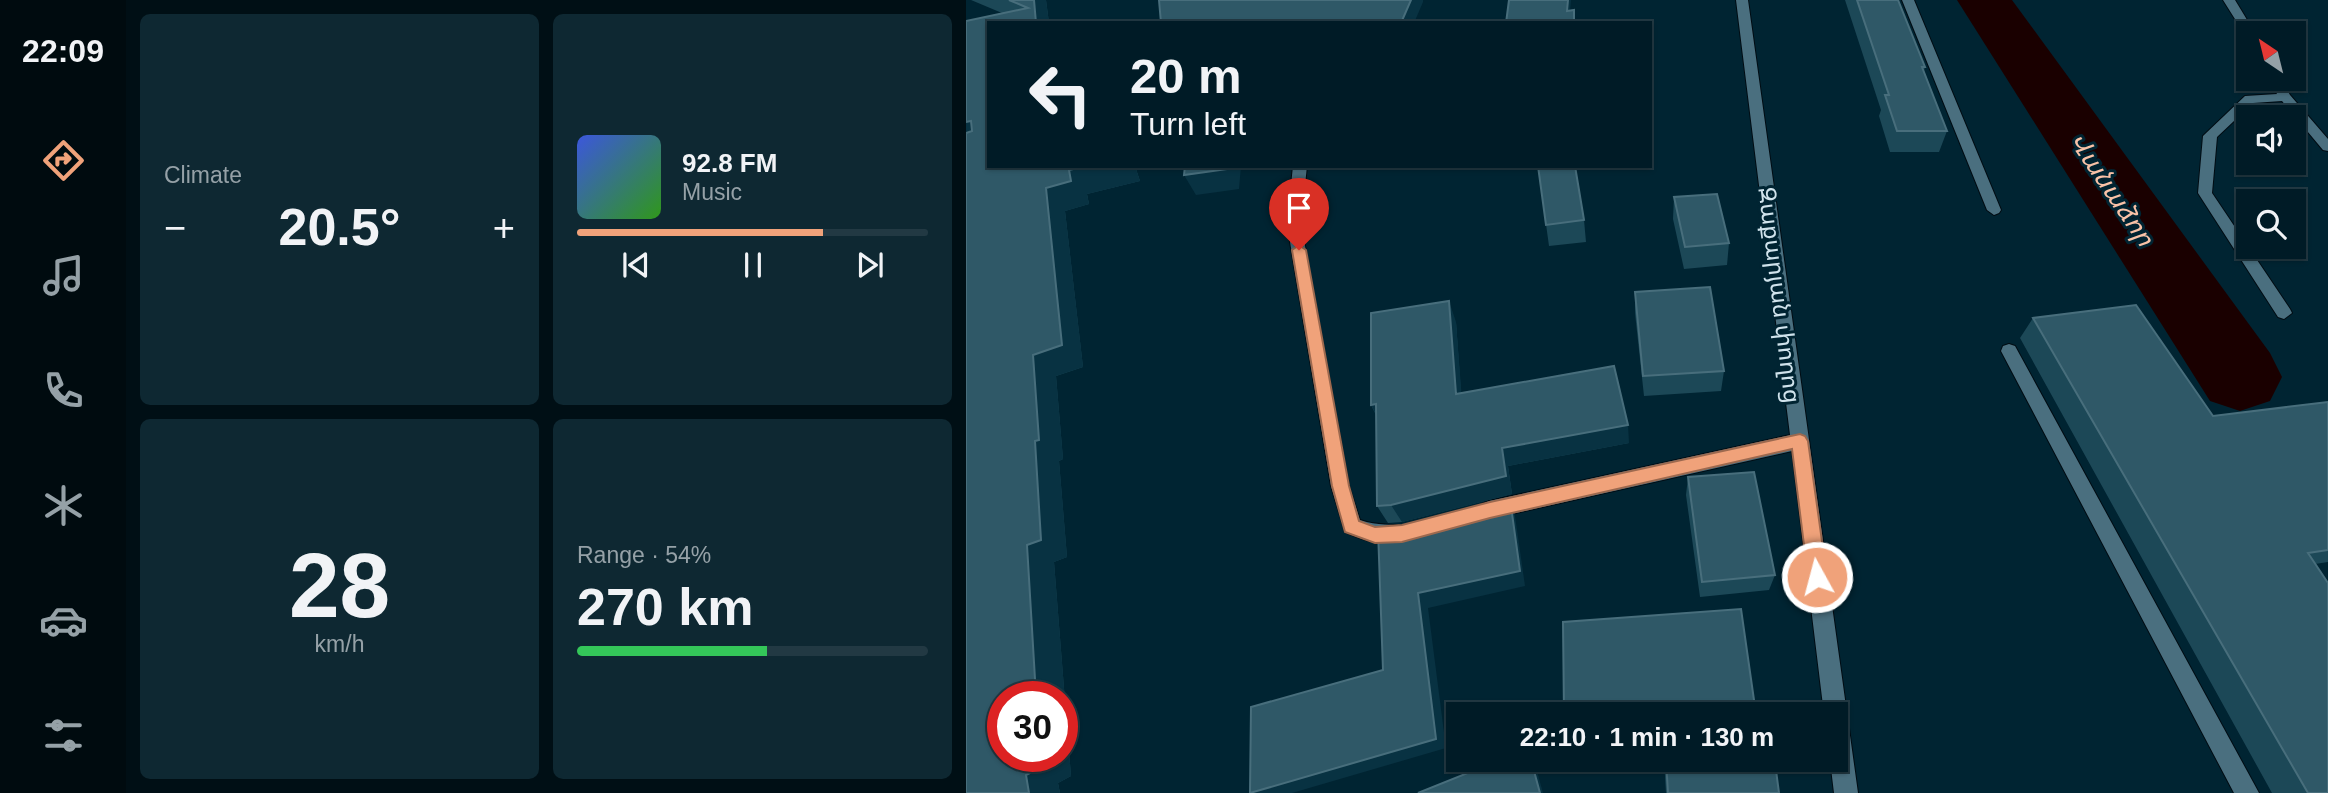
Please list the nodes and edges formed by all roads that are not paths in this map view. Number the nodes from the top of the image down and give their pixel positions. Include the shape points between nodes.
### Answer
1 (1742, 0) edge
2 (1908, 0) edge
3 (2229, 0) edge
4 (2242, 21) edge
5 (2282, 91) edge
6 (2285, 97) junction
7 (2328, 147) edge
8 (1300, 168) edge
9 (1994, 210) dead end
10 (2284, 313) dead end
11 (2009, 351) dead end
12 (1800, 441) junction
13 (1477, 513) edge
14 (1415, 530) edge
15 (1833, 702) edge
16 (1843, 772) edge
17 (1846, 793) edge
18 (2247, 793) edge

1 - 12 street, Զաքարյան փողոց
2 - 9 street
3 - 4 street
5 - 6 street
6 - 7 street
6 - 10 street via 2249,99 2210,136 2205,193
8 - 14 street via 1294,224 1340,486 1352,526 1375,535
11 - 18 street
12 - 13 street
12 - 15 street, Զաքարյան փողոց
16 - 17 street, Զաքարյան փողոց

